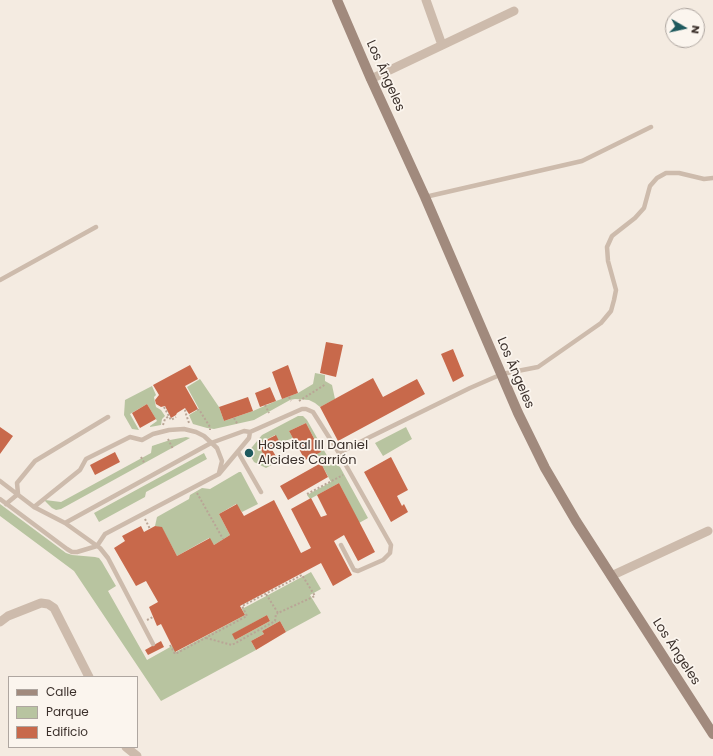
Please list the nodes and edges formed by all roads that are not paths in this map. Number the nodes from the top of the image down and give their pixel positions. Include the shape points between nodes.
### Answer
1 (337, 0) edge
2 (426, 0) edge
3 (514, 11) dead end
4 (442, 45) junction
5 (371, 79) junction
6 (651, 127) dead end
7 (713, 178) edge
8 (426, 197) junction
9 (96, 227) dead end
10 (0, 280) edge
11 (502, 374) junction
12 (108, 417) dead end
13 (250, 432) junction
14 (211, 443) junction
15 (238, 452) junction
16 (339, 453) junction
17 (219, 474) junction
18 (0, 481) edge
19 (261, 492) dead end
20 (18, 494) junction
21 (0, 499) edge
22 (6, 504) junction
23 (34, 507) junction
24 (65, 523) junction
25 (708, 531) dead end
26 (97, 546) junction
27 (341, 546) dead end
28 (611, 576) junction
29 (0, 622) edge
30 (154, 644) dead end
31 (88, 676) edge
32 (713, 734) edge
33 (127, 748) edge
34 (136, 756) edge

1 - 5 main road, Los Ángeles
2 - 4 street
3 - 4 street
4 - 5 street
5 - 8 main road, Los Ángeles
6 - 8 lane via 582,160
7 - 11 lane via 704,179 679,173 657,178 650,186 644,208 612,236 607,247 616,290 611,311 601,323 538,367
8 - 11 main road, Los Ángeles
9 - 10 lane
11 - 16 lane
11 - 28 main road, Los Ángeles via 545,468
12 - 20 lane via 34,461 17,483
13 - 14 lane via 244,431
13 - 15 lane via 249,438
13 - 16 lane via 306,409 313,412
14 - 17 lane via 217,448 222,461
14 - 23 lane via 196,432 184,430 168,430 142,440 130,437 86,459 80,470
14 - 24 lane
15 - 17 lane
15 - 19 lane
16 - 27 lane via 391,545 390,553 383,560 358,571 354,570
17 - 26 lane via 105,534
18 - 20 lane
20 - 22 lane
20 - 23 lane
21 - 22 lane
22 - 26 lane via 72,552
23 - 24 lane
24 - 26 lane
25 - 28 street
26 - 30 lane via 108,558
28 - 32 main road, Los Ángeles
29 - 31 street via 8,616 42,603 48,604 54,608
33 - 34 street

